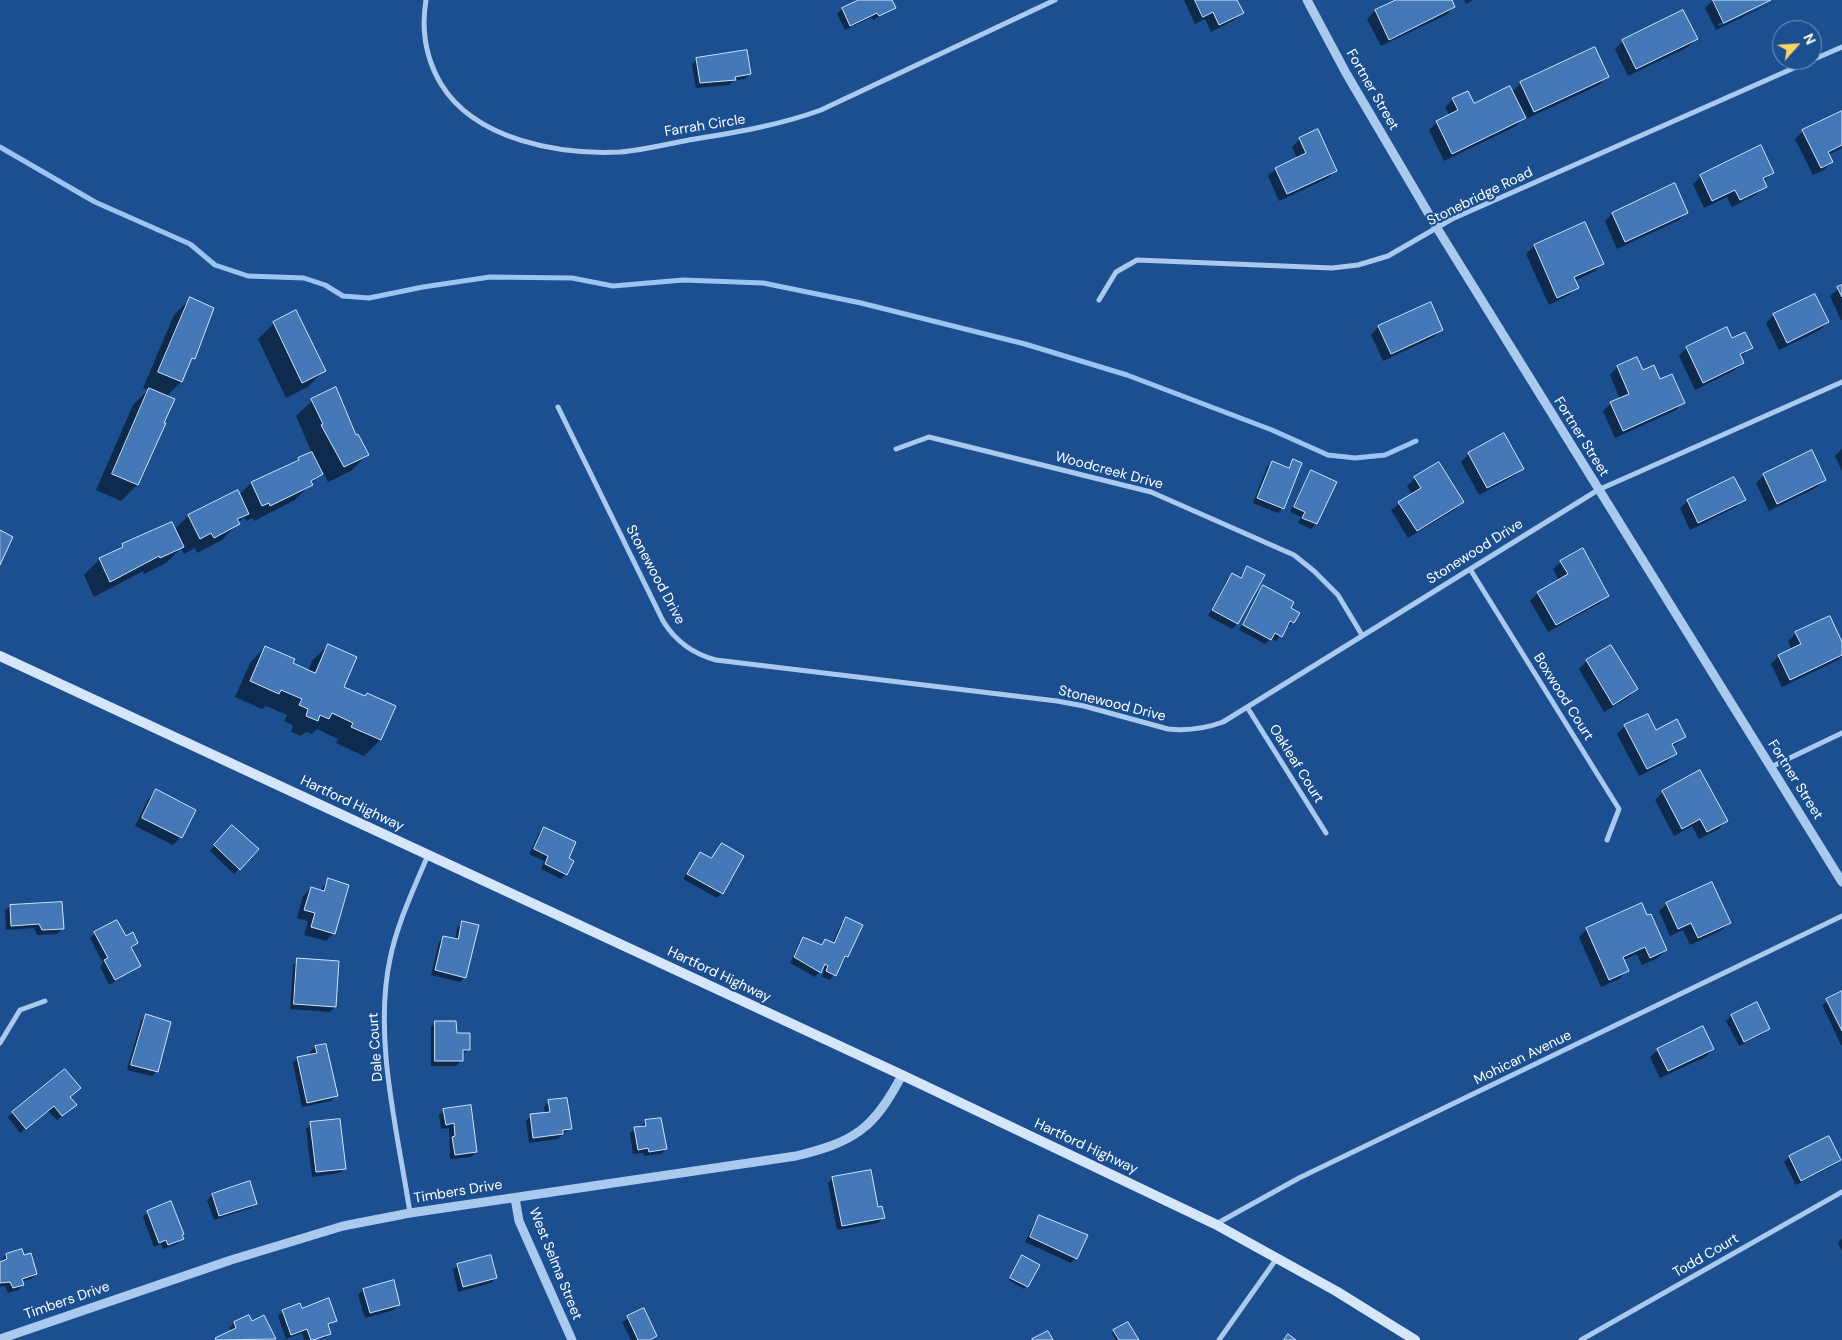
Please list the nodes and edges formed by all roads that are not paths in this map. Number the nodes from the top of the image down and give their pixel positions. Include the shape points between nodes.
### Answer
1 (426, 0) edge
2 (1055, 0) edge
3 (1307, 0) edge
4 (1842, 47) edge
5 (1822, 56) edge
6 (1789, 70) edge
7 (1437, 228) junction
8 (1099, 300) dead end
9 (1842, 382) edge
10 (558, 407) dead end
11 (896, 449) dead end
12 (1598, 490) junction
13 (1470, 568) junction
14 (1362, 635) junction
15 (0, 656) edge
16 (1247, 708) junction
17 (1842, 733) edge
18 (1771, 767) junction
19 (1326, 832) dead end
20 (1607, 840) dead end
21 (428, 855) junction
22 (1842, 882) edge
23 (1842, 916) edge
24 (45, 1001) dead end
25 (0, 1043) edge
26 (902, 1075) junction
27 (1842, 1192) edge
28 (515, 1198) junction
29 (410, 1213) junction
30 (1215, 1224) junction
31 (1277, 1257) junction
32 (0, 1339) edge
33 (572, 1340) edge
34 (1219, 1340) edge
35 (1415, 1340) edge
36 (1581, 1340) edge

1 - 2 street, Farrah Circle via 424,42 439,81 458,106 502,134 535,144 582,151 621,152 758,129 800,118
3 - 7 street, Fortner Street
4 - 5 street, Stonebridge Road
6 - 7 street, Stonebridge Road
7 - 8 street, Stonebridge Road via 1388,256 1358,265 1332,268 1137,260 1116,272
7 - 12 street, Fortner Street
9 - 12 street, Stonewood Drive
10 - 16 street, Stonewood Drive via 663,622 676,639 695,653 716,660 1056,701 1168,729 1210,727
11 - 14 street, Woodcreek Drive via 929,436 1151,492 1294,555 1338,595
12 - 13 street, Stonewood Drive
12 - 18 street, Fortner Street
13 - 14 street, Stonewood Drive
13 - 20 street, Boxwood Court via 1619,809
14 - 16 street, Stonewood Drive
15 - 21 main road, Hartford Highway
16 - 19 street, Oakleaf Court
17 - 18 street
18 - 22 street, Fortner Street
21 - 26 main road, Hartford Highway
21 - 29 street, Dale Court via 390,959 385,1000 387,1063
23 - 30 street, Mohican Avenue via 1298,1178
24 - 25 street via 20,1010
26 - 28 street, Timbers Drive via 879,1114 864,1129 827,1148 796,1156
26 - 30 main road, Hartford Highway
27 - 36 street, Todd Court
28 - 29 street, Timbers Drive
28 - 33 street, West Selma Street via 519,1221
29 - 32 street, Timbers Drive via 343,1226 299,1239
30 - 31 main road, Hartford Highway
31 - 34 street
31 - 35 main road, Hartford Highway

